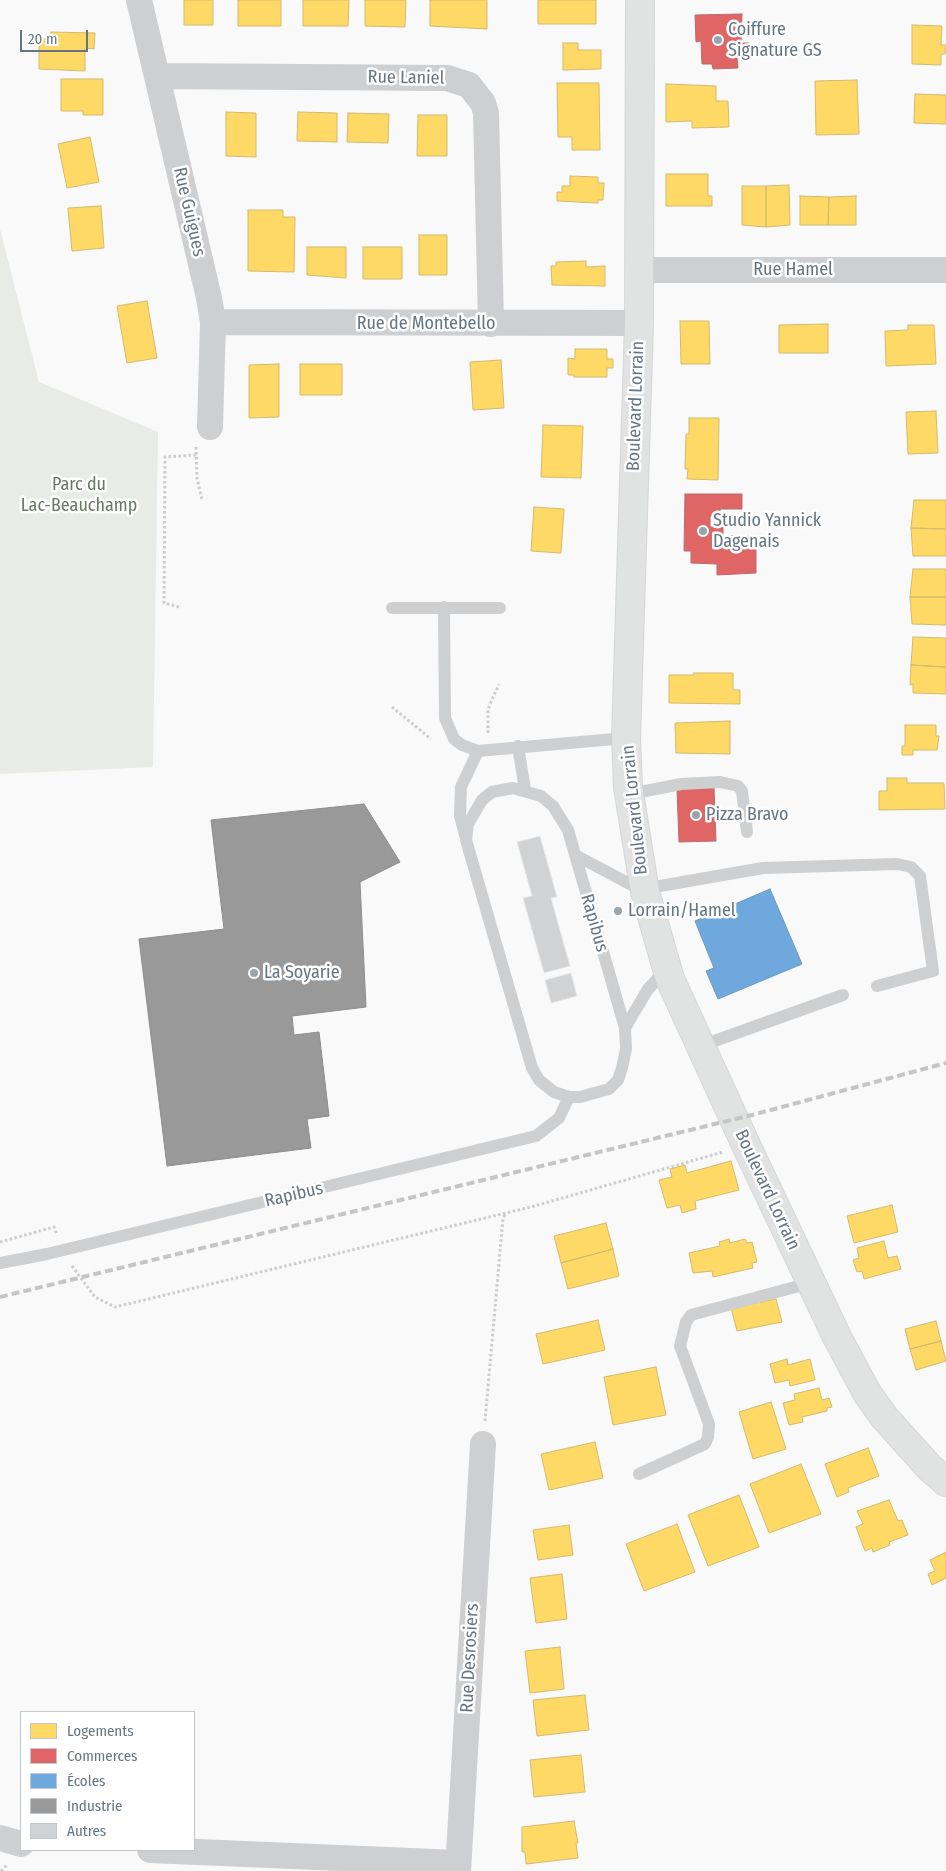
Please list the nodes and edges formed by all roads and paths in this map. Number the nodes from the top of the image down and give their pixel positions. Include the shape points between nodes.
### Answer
1 (139, 0) edge
2 (640, 0) edge
3 (157, 76) junction
4 (639, 270) junction
5 (946, 270) edge
6 (212, 322) junction
7 (639, 323) junction
8 (491, 324) junction
9 (210, 427) dead end
10 (196, 456) dead end
11 (179, 607) dead end
12 (444, 607) junction
13 (392, 608) dead end
14 (500, 608) dead end
15 (499, 684) dead end
16 (392, 707) dead end
17 (488, 733) dead end
18 (626, 738) junction
19 (431, 739) dead end
20 (518, 746) junction
21 (478, 751) junction
22 (525, 790) junction
23 (630, 794) junction
24 (747, 832) dead end
25 (466, 840) junction
26 (575, 855) junction
27 (645, 892) junction
28 (667, 969) junction
29 (877, 986) dead end
30 (843, 995) dead end
31 (625, 1028) junction
32 (702, 1048) junction
33 (569, 1097) junction
34 (746, 1145) junction
35 (506, 1213) junction
36 (0, 1242) edge
37 (62, 1250) junction
38 (0, 1263) edge
39 (810, 1283) junction
40 (483, 1444) joint
41 (638, 1474) dead end
42 (946, 1482) edge
43 (0, 1838) edge
44 (20, 1844) edge
45 (168, 1851) edge
46 (458, 1867) edge

1 - 3 street, Rue Guigues
2 - 4 main road, Boulevard Lorrain
3 - 6 street, Rue Guigues
3 - 8 street, Rue Laniel via 447,78 469,85 486,112
4 - 5 street, Rue Hamel
4 - 7 main road, Boulevard Lorrain
6 - 8 street, Rue de Montebello
6 - 9 street, Rue Guigues
7 - 8 street, Rue de Montebello
7 - 18 main road, Boulevard Lorrain
10 - 11 path via 165,457 164,603
12 - 13 lane
12 - 14 lane
12 - 21 lane via 445,718 454,739
15 - 17 path via 488,709
16 - 19 path
18 - 20 lane
18 - 23 main road, Boulevard Lorrain
20 - 21 lane
20 - 22 lane
21 - 25 lane via 461,787 460,816
22 - 25 lane, Rapibus via 498,790 482,800 468,824
22 - 26 lane, Rapibus via 541,796 553,806 568,830
23 - 24 lane via 681,784 720,782 738,786 742,790
23 - 27 main road, Boulevard Lorrain
25 - 33 lane via 532,1068 539,1080 554,1092
26 - 27 lane
26 - 31 lane, Rapibus
27 - 28 main road, Boulevard Lorrain
27 - 29 lane via 660,886 762,868 898,864 911,867 920,876 932,971
28 - 31 lane via 648,989
28 - 32 main road, Boulevard Lorrain
30 - 32 lane
31 - 33 lane, Rapibus via 626,1049 618,1080 609,1089
32 - 34 main road, Boulevard Lorrain
33 - 37 lane, Rapibus via 559,1118 536,1136
34 - 35 path
34 - 39 main road, Boulevard Lorrain
35 - 37 path via 115,1307 95,1297
35 - 40 path
36 - 37 path via 54,1227
37 - 38 lane, Rapibus
39 - 41 lane via 691,1315 680,1346 709,1424 708,1437 705,1444
39 - 42 main road, Boulevard Lorrain via 867,1392 906,1442
40 - 46 street, Rue Desrosiers
43 - 44 street
45 - 46 street

